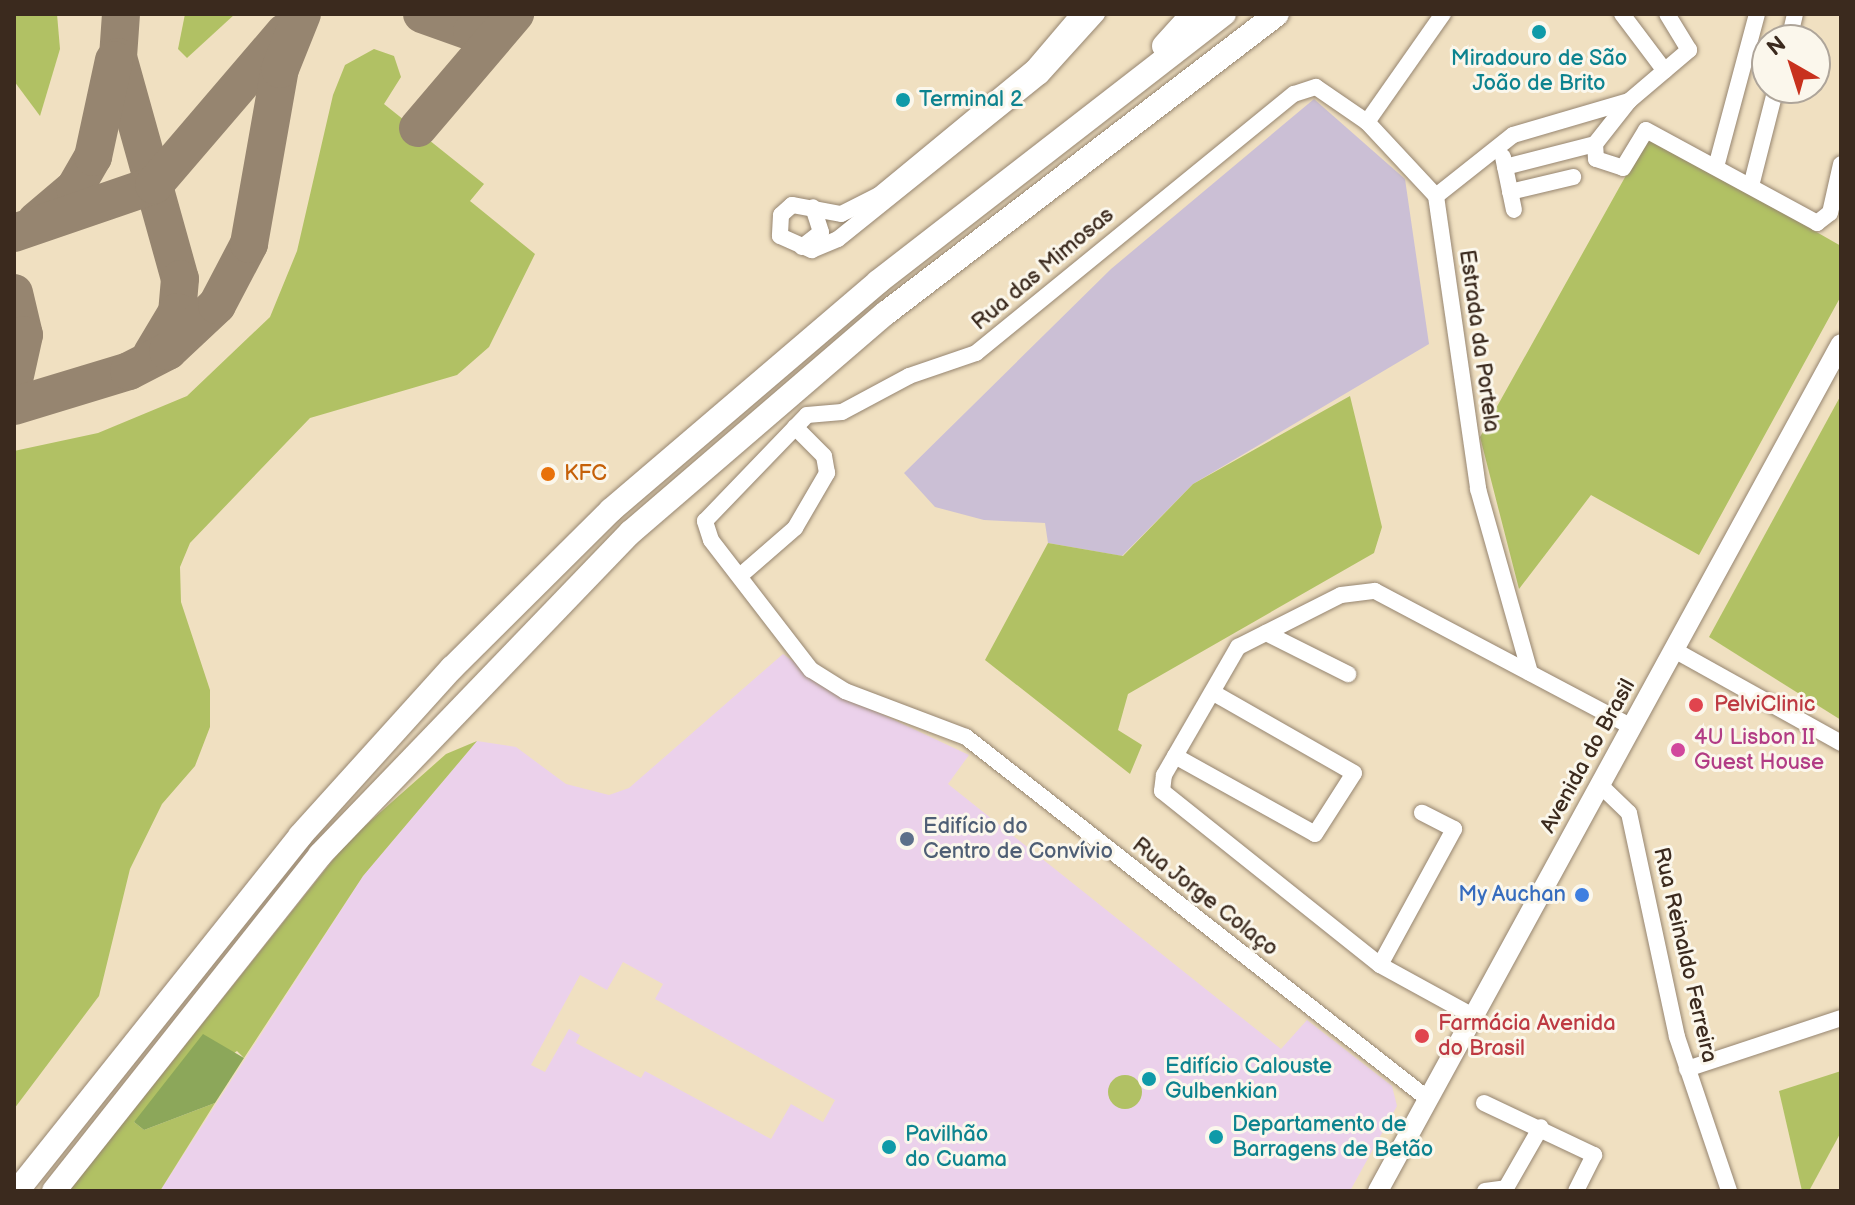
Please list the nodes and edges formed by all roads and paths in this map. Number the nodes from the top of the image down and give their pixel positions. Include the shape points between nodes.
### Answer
1 (1079, 14) edge
2 (1097, 14) edge
3 (1193, 14) edge
4 (1224, 14) edge
5 (1277, 14) edge
6 (1443, 14) edge
7 (1622, 14) edge
8 (1667, 14) edge
9 (1757, 14) edge
10 (1665, 71) junction
11 (1125, 89) junction
12 (1629, 101) junction
13 (1772, 104) edge
14 (1367, 122) junction
15 (1499, 143) junction
16 (1595, 144) junction
17 (1841, 164) edge
18 (1505, 167) junction
19 (1716, 167) junction
20 (1573, 177) dead end
21 (1751, 186) junction
22 (1510, 192) junction
23 (1436, 196) junction
24 (813, 207) junction
25 (1514, 210) dead end
26 (801, 248) junction
27 (1841, 344) edge
28 (795, 427) junction
29 (705, 527) joint
30 (741, 575) junction
31 (1266, 633) junction
32 (1674, 650) junction
33 (1530, 673) junction
34 (1348, 674) dead end
35 (1212, 692) junction
36 (1632, 727) junction
37 (1841, 743) edge
38 (1175, 756) junction
39 (1600, 785) junction
40 (1422, 813) dead end
41 (1380, 965) junction
42 (1473, 1016) junction
43 (1841, 1018) edge
44 (1687, 1069) junction
45 (1428, 1099) junction
46 (1484, 1103) dead end
47 (1541, 1127) junction
48 (16, 1189) edge
49 (54, 1191) edge
50 (1378, 1191) edge
51 (1485, 1191) edge
52 (1576, 1191) edge
53 (1729, 1191) edge

1 - 24 street via 1033,68 872,200 841,214
2 - 26 street via 1061,59 896,194 828,246
3 - 11 highway
4 - 11 highway
5 - 49 highway via 886,313 631,532 320,855
6 - 14 street
7 - 10 street
8 - 10 street via 1690,47
9 - 19 street
10 - 12 street
11 - 48 highway via 691,438 491,628 300,836
12 - 15 street
12 - 16 street
13 - 21 street
14 - 23 street
14 - 28 street, Rua das Mimosas via 1316,87 1294,94 976,353 909,376 842,412 814,412
15 - 18 street
15 - 23 street
16 - 18 street
16 - 19 street via 1596,159 1623,168 1646,130
17 - 21 street via 1830,213 1817,223
18 - 22 street
19 - 21 street
20 - 22 street
22 - 25 street
23 - 33 street, Estrada da Portela via 1478,489
24 - 26 street via 821,232
24 - 26 street via 792,205 778,222 785,242
27 - 32 main road, Avenida do Brasil
28 - 29 street, Rua das Mimosas via 709,513
28 - 30 street via 824,456 827,473 795,528
29 - 30 street, Rua Jorge Colaço
30 - 45 street, Rua Jorge Colaço via 811,670 845,691 966,737
31 - 33 street via 1341,595 1375,591
31 - 34 street
31 - 35 street via 1238,647
32 - 36 main road, Avenida do Brasil
32 - 37 street
33 - 36 street
35 - 38 street
35 - 38 street via 1354,773 1315,834
36 - 39 main road, Avenida do Brasil
38 - 41 street via 1162,791
39 - 42 main road, Avenida do Brasil
39 - 44 street, Rua Reinaldo Ferreira via 1629,813
40 - 41 street via 1454,829
41 - 42 street
42 - 45 main road, Avenida do Brasil
43 - 44 street
44 - 53 street, Rua Reinaldo Ferreira
45 - 50 main road, Avenida do Brasil
46 - 47 street
47 - 51 street via 1506,1188
47 - 52 street via 1594,1155

